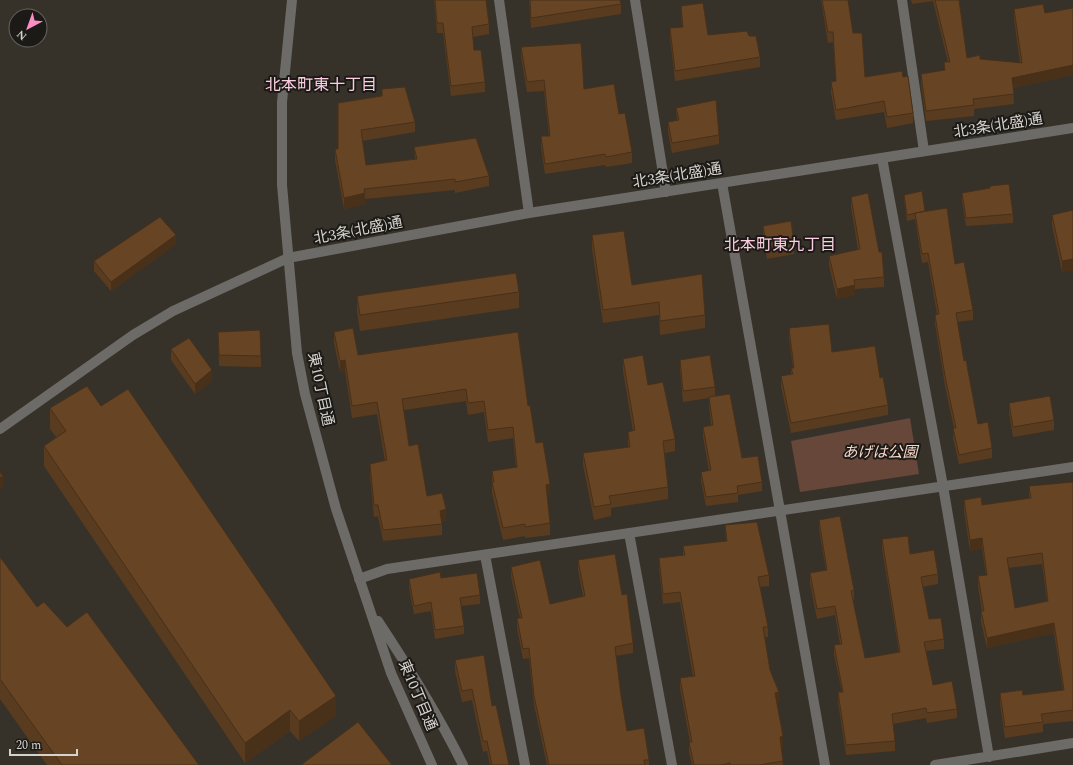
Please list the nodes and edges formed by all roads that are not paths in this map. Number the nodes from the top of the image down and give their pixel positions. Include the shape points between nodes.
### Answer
1 (292, 0) edge
2 (500, 0) edge
3 (635, 0) edge
4 (902, 0) edge
5 (1073, 128) edge
6 (924, 151) junction
7 (882, 158) junction
8 (722, 183) junction
9 (666, 192) junction
10 (529, 213) junction
11 (288, 258) junction
12 (0, 429) edge
13 (1073, 467) edge
14 (943, 486) junction
15 (780, 510) junction
16 (629, 533) junction
17 (485, 555) junction
18 (359, 579) junction
19 (370, 609) junction
20 (1073, 743) edge
21 (990, 757) junction
22 (432, 765) edge
23 (463, 765) edge
24 (526, 765) edge
25 (672, 765) edge
26 (825, 765) edge
27 (935, 765) edge

1 - 11 street, 東10丁目通 via 282,102 282,185
2 - 10 street
3 - 9 street
4 - 6 street
5 - 6 street, 北3条(北盛)通
6 - 7 street, 北3条(北盛)通
7 - 8 street, 北3条(北盛)通
7 - 14 street
8 - 9 street, 北3条(北盛)通
8 - 15 street
9 - 10 street, 北3条(北盛)通
10 - 11 street, 北3条(北盛)通
11 - 12 street, 北3条(北盛)通 via 174,311 133,335
11 - 18 street, 東10丁目通 via 297,353 305,394 336,509
13 - 14 street
14 - 15 street
14 - 21 street
15 - 16 street
15 - 26 street
16 - 17 street
16 - 25 street
17 - 18 street via 387,569
17 - 24 street
18 - 19 street, 東10丁目通
19 - 22 street, 東10丁目通 via 391,672
19 - 23 street via 439,716
20 - 21 street
21 - 27 street

